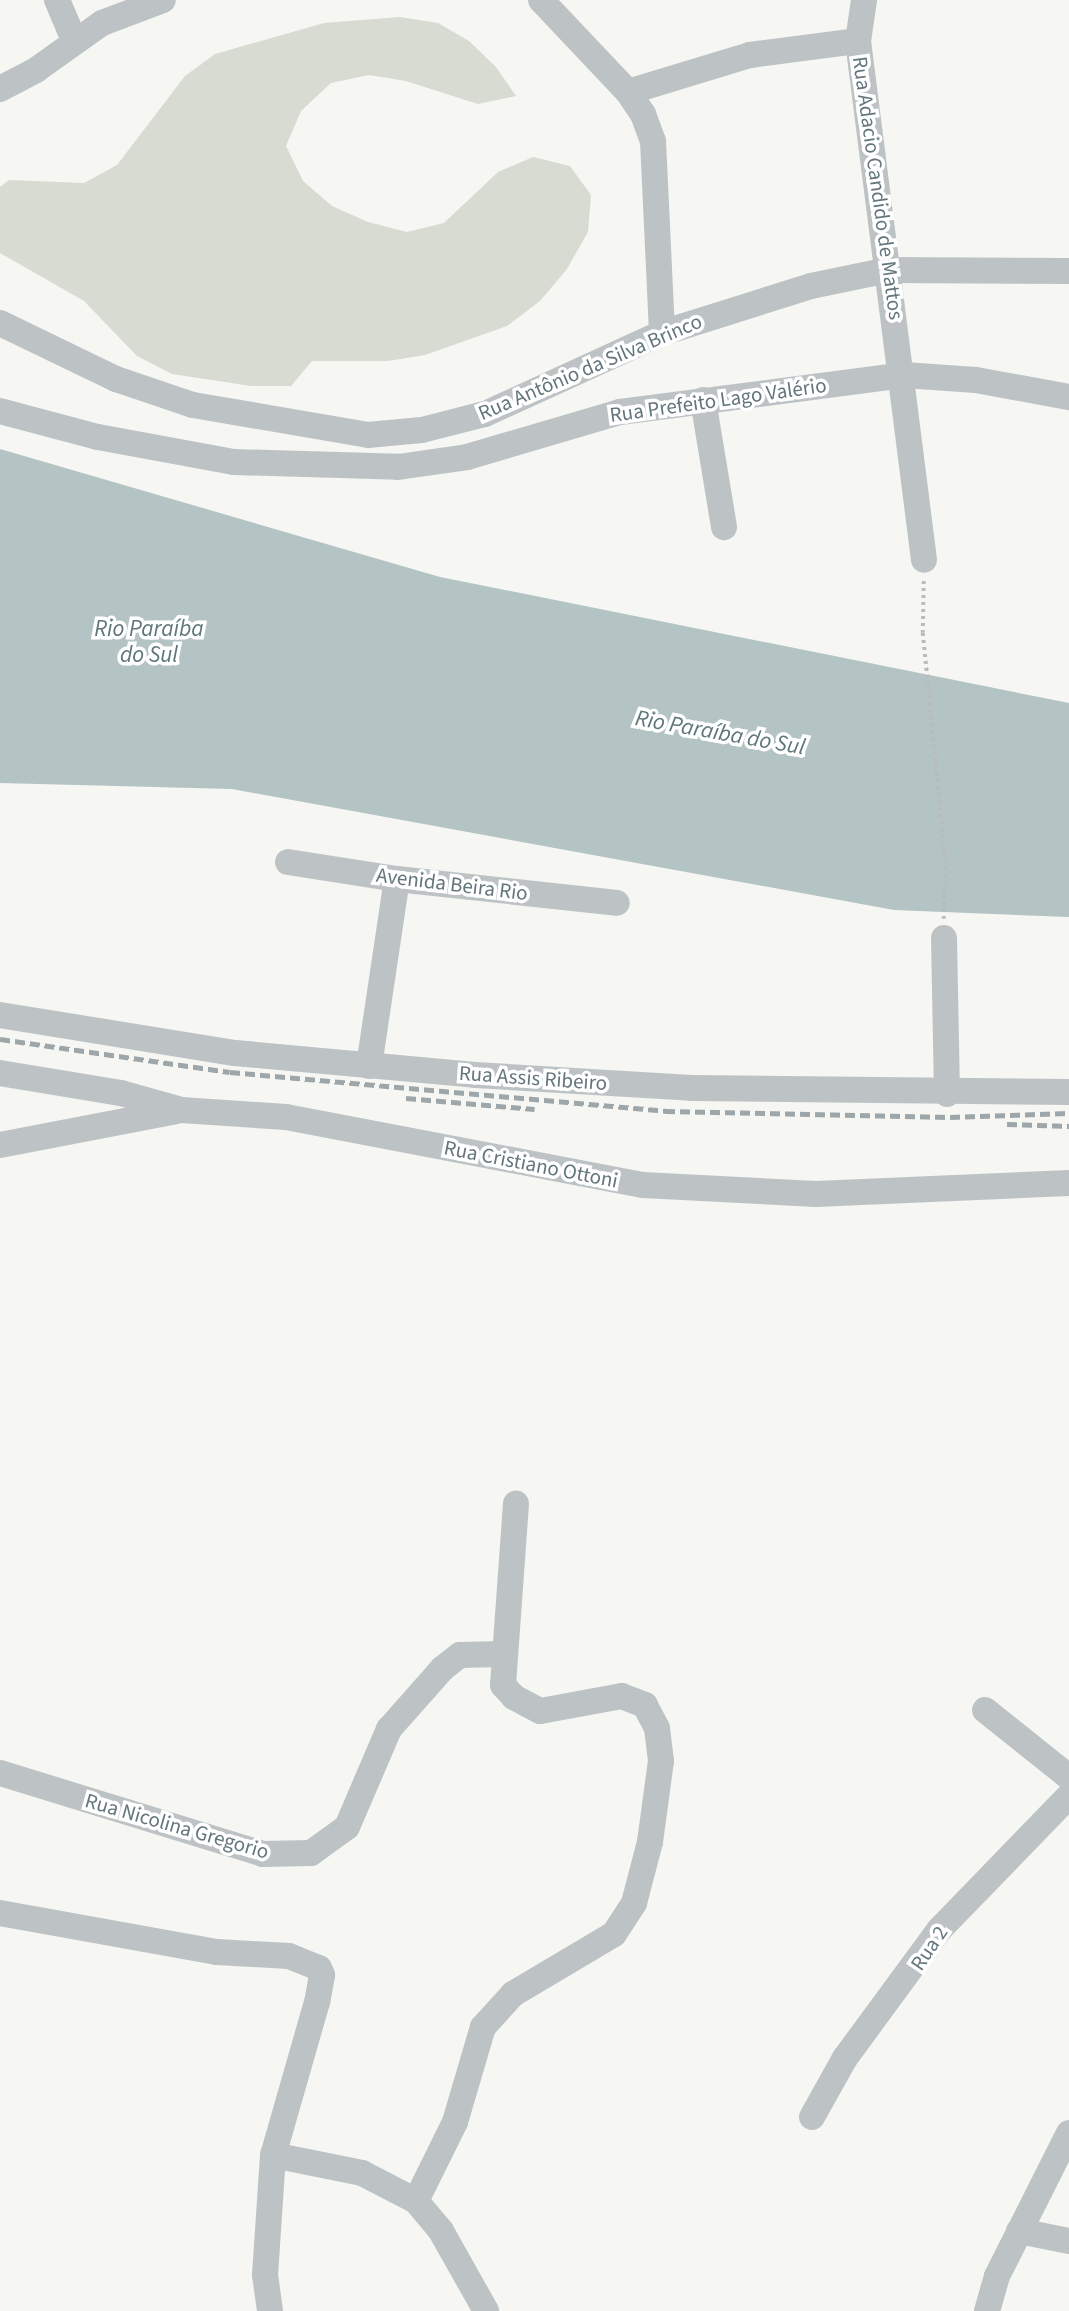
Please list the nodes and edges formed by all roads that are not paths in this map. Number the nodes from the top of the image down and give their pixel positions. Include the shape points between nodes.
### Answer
1 (163, 0) edge
2 (541, 0) edge
3 (864, 0) edge
4 (60, 5) edge
5 (102, 23) junction
6 (74, 40) junction
7 (858, 41) junction
8 (0, 89) edge
9 (628, 92) junction
10 (888, 270) junction
11 (1069, 271) edge
12 (0, 323) edge
13 (662, 333) junction
14 (904, 375) junction
15 (1069, 397) edge
16 (703, 400) junction
17 (0, 411) edge
18 (724, 527) dead end
19 (924, 560) road end
20 (288, 862) dead end
21 (397, 879) junction
22 (617, 903) dead end
23 (944, 938) road end
24 (0, 1015) edge
25 (369, 1066) junction
26 (0, 1073) edge
27 (1069, 1092) edge
28 (947, 1094) junction
29 (181, 1110) junction
30 (0, 1144) edge
31 (1069, 1183) edge
32 (516, 1503) dead end
33 (503, 1654) junction
34 (985, 1710) dead end
35 (0, 1773) edge
36 (1069, 1777) edge
37 (1069, 1796) edge
38 (0, 1913) edge
39 (811, 2117) dead end
40 (1069, 2133) edge
41 (273, 2155) junction
42 (416, 2201) junction
43 (1019, 2231) junction
44 (1069, 2241) edge
45 (270, 2311) edge
46 (486, 2311) edge
47 (988, 2311) edge

1 - 5 street
2 - 9 street
3 - 7 street, Rua Adacio Candido de Mattos
4 - 5 street
4 - 6 street
5 - 6 street
6 - 8 street via 36,71
7 - 9 street via 750,55
7 - 10 street, Rua Adacio Candido de Mattos
9 - 13 street via 653,141
10 - 11 street, Rua Antônio da Silva Brinco
10 - 13 street, Rua Antônio da Silva Brinco via 811,286
10 - 14 street, Rua Adacio Candido de Mattos
12 - 13 street, Rua Antônio da Silva Brinco via 116,379 193,405 368,435 422,430 485,414
14 - 15 street, Rua Prefeito Lago Valério via 976,380
14 - 16 street, Rua Prefeito Lago Valério
14 - 19 street, Rua Adacio Candido de Mattos
16 - 17 street, Rua Prefeito Lago Valério via 620,412 467,457 398,467 234,462 98,437
16 - 18 street
20 - 21 street, Avenida Beira Rio
21 - 22 street, Avenida Beira Rio
21 - 25 street
23 - 28 street
24 - 25 street, Rua Assis Ribeiro via 235,1053
25 - 28 street, Rua Assis Ribeiro via 692,1088
26 - 29 street, Rua Cristiano Ottoni via 121,1093
27 - 28 street, Rua Assis Ribeiro
29 - 30 street
29 - 31 street, Rua Cristiano Ottoni via 286,1117 533,1167 703,1189 816,1195
32 - 33 street
33 - 35 street, Rua Nicolina Gregorio via 460,1655 442,1669 389,1729 347,1827 311,1853 263,1854
33 - 42 street via 503,1685 526,1705 552,1712 622,1696 635,1699 652,1714 661,1761 650,1842 634,1903 614,1934 513,1994 483,2027 455,2122
34 - 36 street
37 - 39 street, Rua 2 via 939,1930 845,2058
38 - 41 street via 217,1952 289,1956 313,1963 322,1975 321,1986
40 - 43 street
41 - 42 street via 362,2173
41 - 45 street via 265,2274
42 - 46 street via 441,2231
43 - 44 street
43 - 47 street via 997,2276

